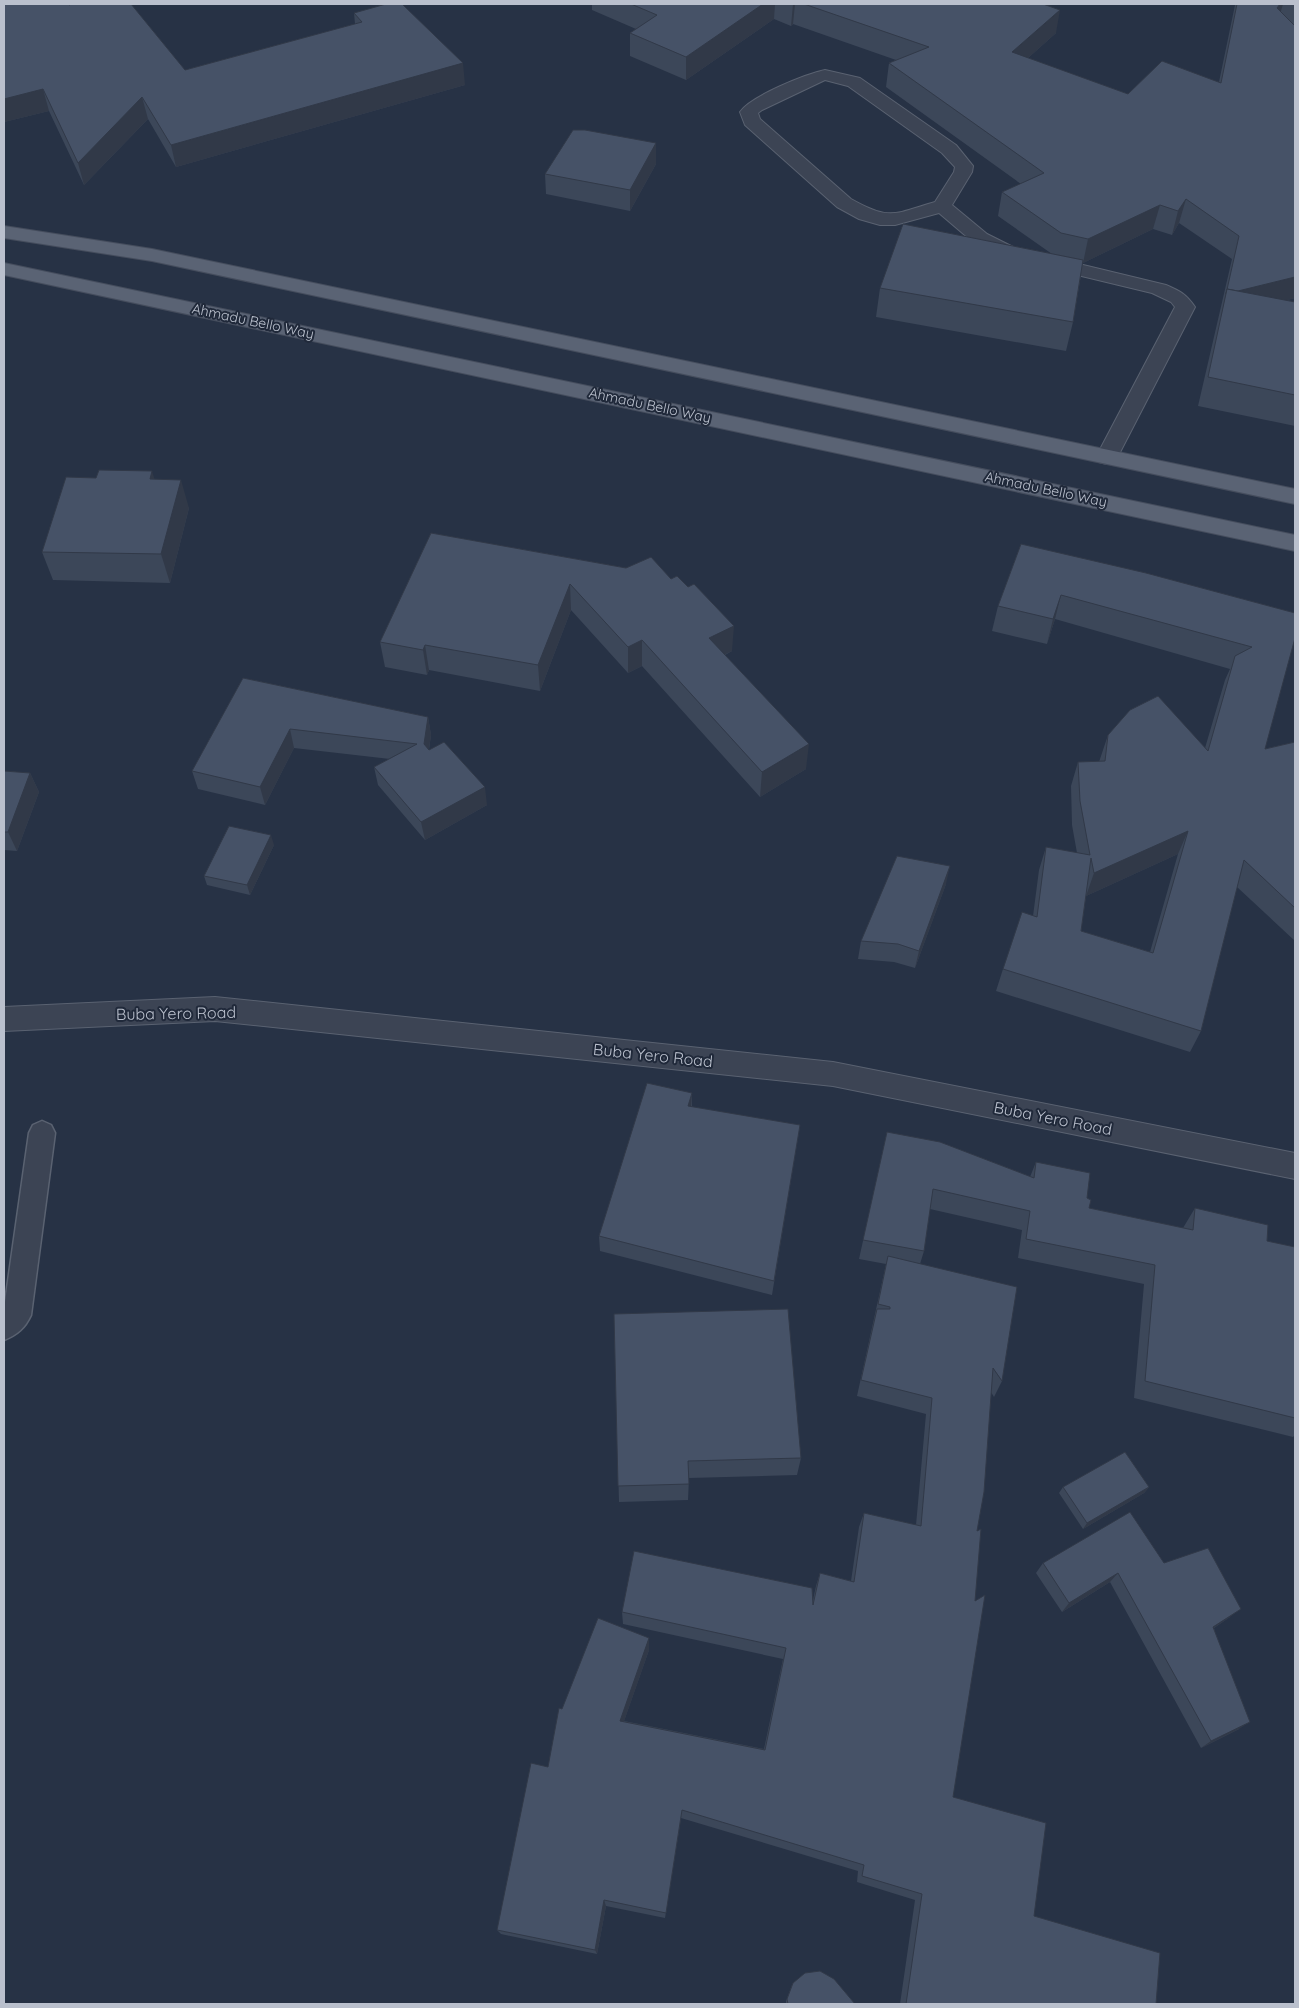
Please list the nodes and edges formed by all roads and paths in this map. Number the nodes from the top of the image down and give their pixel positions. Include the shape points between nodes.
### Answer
1 (942, 206) junction
2 (4, 232) edge
3 (4, 269) edge
4 (1107, 457) junction
5 (1295, 497) edge
6 (1295, 543) edge
7 (4, 1019) edge
8 (42, 1133) dead end
9 (1295, 1166) edge
10 (4, 1327) edge

1 - 1 street via 964,166 949,149 854,82 826,75 814,78 749,112 751,121 844,203 861,212 880,220 897,219
1 - 4 street via 980,238 1010,253 1159,289 1178,298 1185,307
2 - 4 main road via 152,255
3 - 6 main road, Ahmadu Bello Way
4 - 5 main road
7 - 9 street, Buba Yero Road via 215,1009 833,1074
8 - 10 lane via 17,1315

